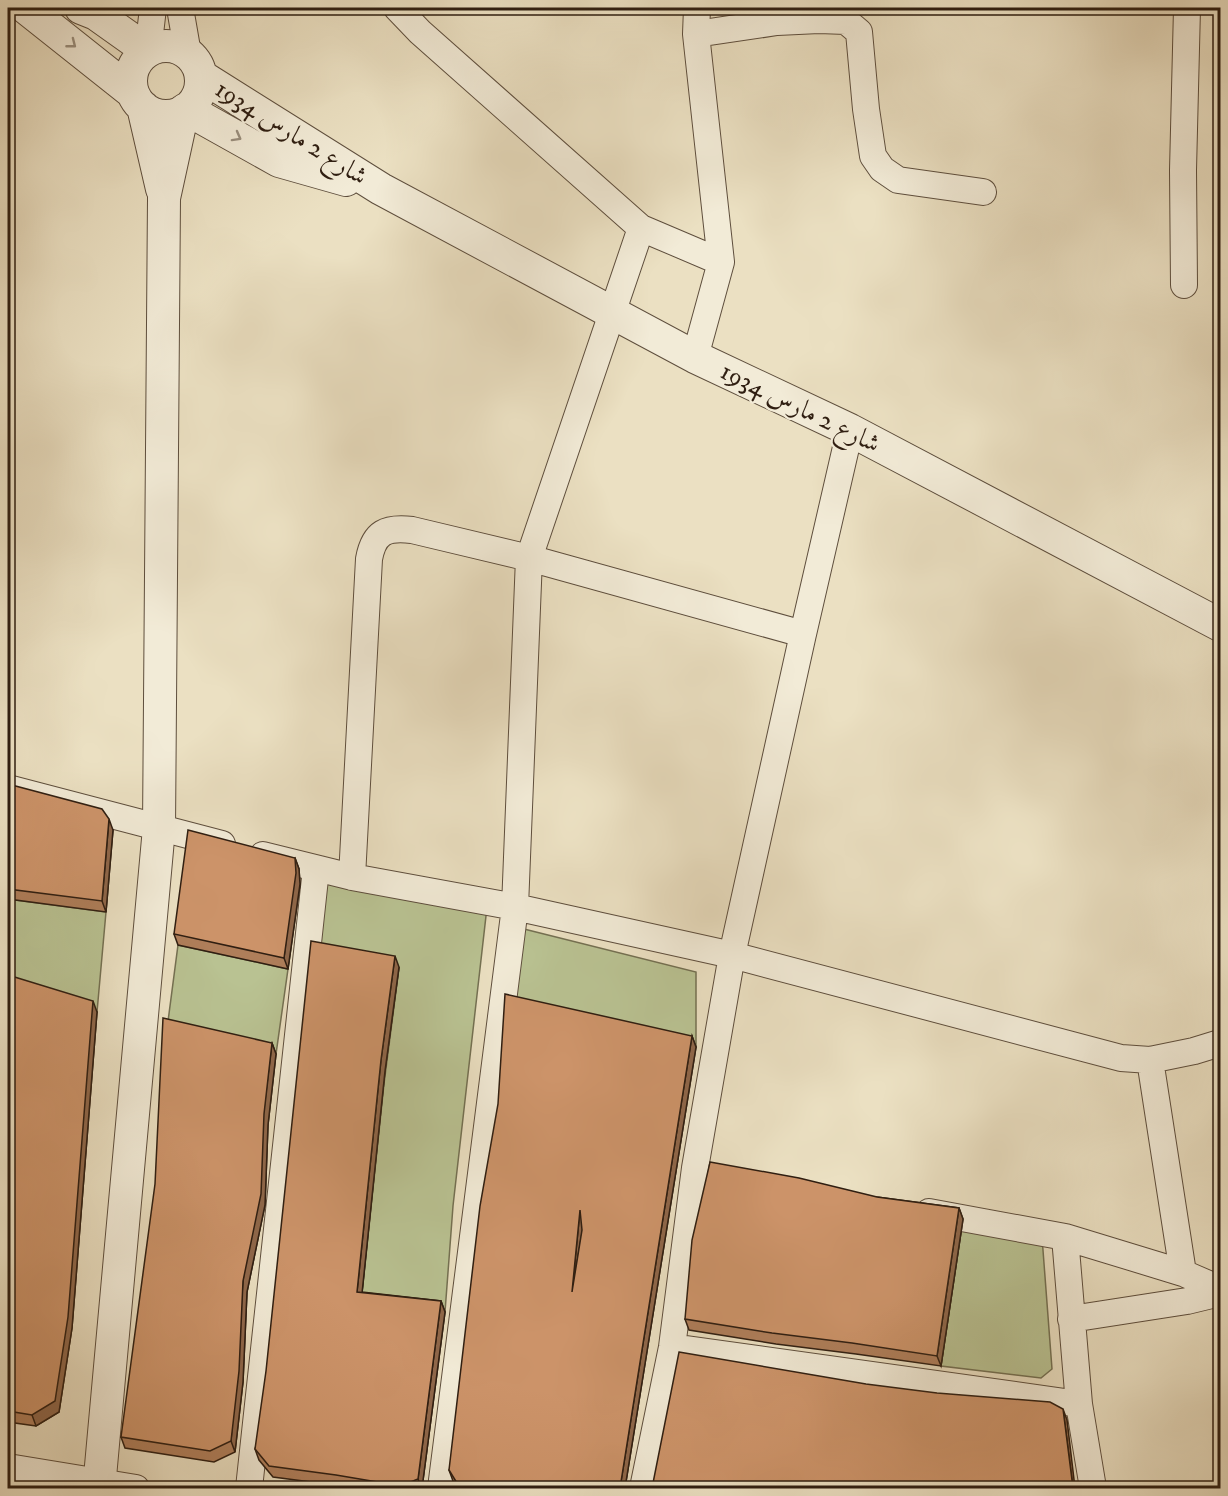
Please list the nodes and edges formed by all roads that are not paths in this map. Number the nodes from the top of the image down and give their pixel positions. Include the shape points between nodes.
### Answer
1 (27, 8) edge
2 (81, 8) edge
3 (153, 8) edge
4 (180, 8) edge
5 (397, 8) edge
6 (697, 8) edge
7 (1187, 8) edge
8 (696, 34) junction
9 (148, 51) junction
10 (195, 65) junction
11 (138, 100) junction
12 (184, 110) junction
13 (381, 189) junction
14 (983, 192) dead end
15 (164, 198) junction
16 (641, 228) junction
17 (721, 262) junction
18 (1184, 285) dead end
19 (613, 314) junction
20 (695, 357) junction
21 (850, 430) junction
22 (529, 558) junction
23 (1221, 625) edge
24 (802, 634) junction
25 (8, 788) edge
26 (159, 828) junction
27 (316, 869) junction
28 (352, 877) junction
29 (515, 907) junction
30 (732, 955) junction
31 (1221, 1043) edge
32 (1150, 1060) junction
33 (903, 1207) edge
34 (1065, 1237) junction
35 (1183, 1273) junction
36 (1221, 1291) edge
37 (1071, 1319) junction
38 (672, 1347) junction
39 (1079, 1404) junction
40 (8, 1467) edge
41 (100, 1486) edge
42 (136, 1488) edge
43 (249, 1488) edge
44 (441, 1488) edge
45 (643, 1488) edge
46 (1093, 1488) edge

1 -> 11 street
2 - 9 street via 96,14
3 - 9 street
4 - 10 street
5 - 16 street
6 - 8 street
7 - 18 street
8 - 14 street via 777,22 846,21 859,33 873,156 882,169 898,180
8 - 17 street
9 - 10 street via 168,46 179,48
9 - 11 street via 133,69 131,81
10 - 12 street via 198,95
10 - 13 street, شارع 2 مارس 1934
11 - 12 street via 162,116
11 - 15 street
12 -> 13 street, شارع 2 مارس 1934 via 279,161
12 - 15 street
13 - 19 street, شارع 2 مارس 1934
15 - 26 street
16 - 17 street
16 - 19 street
17 - 20 street
19 - 20 street, شارع 2 مارس 1934
19 - 22 street
20 - 21 street, شارع 2 مارس 1934
21 - 23 street, شارع 2 مارس 1934
21 - 24 street
22 - 24 street
22 - 28 street via 394,528 384,532 371,548
22 - 29 street
24 - 30 street
25 - 26 street
26 - 27 street
26 - 41 street
27 - 28 street
27 - 43 street
28 - 29 street
29 - 30 street
29 - 44 street
30 - 32 street via 1121,1058
30 - 38 street via 707,1170
31 - 32 street
32 - 35 street
33 - 34 street
34 - 35 street
34 - 37 street
35 - 36 street
36 - 37 street via 1187,1301
37 - 39 street
38 - 39 street
38 - 45 street
39 - 46 street
40 - 41 street
41 - 42 street

